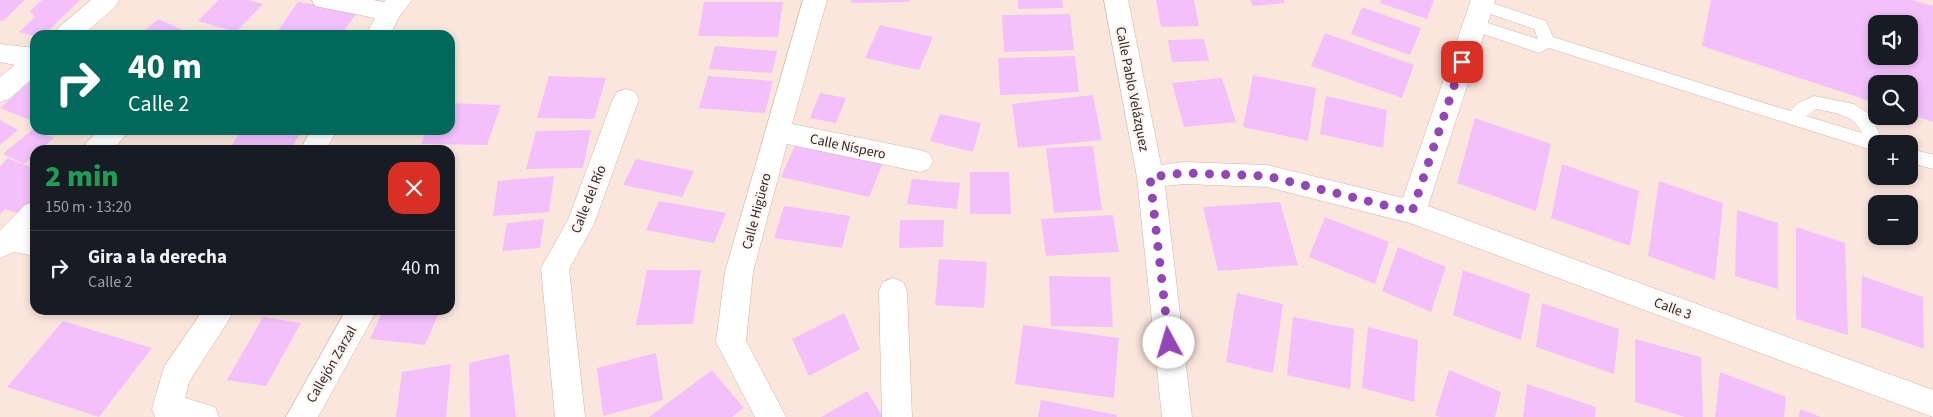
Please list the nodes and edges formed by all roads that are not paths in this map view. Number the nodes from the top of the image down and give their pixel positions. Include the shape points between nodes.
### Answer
1 (107, 0) edge
2 (324, 0) edge
3 (815, 0) edge
4 (1116, 0) edge
5 (395, 6) edge
6 (1480, 10) edge
7 (73, 30) edge
8 (381, 30) edge
9 (1547, 40) junction
10 (0, 53) edge
11 (30, 57) edge
12 (30, 66) edge
13 (0, 92) edge
14 (626, 99) dead end
15 (1794, 118) junction
16 (777, 131) junction
17 (110, 135) edge
18 (1872, 135) edge
19 (1868, 141) edge
20 (101, 145) edge
21 (1918, 158) edge
22 (920, 161) dead end
23 (1933, 162) edge
24 (1150, 177) junction
25 (1412, 212) junction
26 (30, 220) edge
27 (15, 243) edge
28 (893, 291) dead end
29 (217, 315) edge
30 (359, 315) edge
31 (1933, 404) edge
32 (204, 417) edge
33 (301, 417) edge
34 (570, 417) edge
35 (770, 417) edge
36 (897, 417) edge
37 (1177, 417) edge

1 - 7 street
2 - 5 street
3 - 16 street, Calle Higüero
4 - 24 street, Calle Pablo Velázquez
5 - 8 street
6 - 9 lane via 1540,25
6 - 9 lane via 1539,48
6 - 25 street
9 - 15 lane
10 - 11 street
12 - 13 street
14 - 34 street, Calle del Río via 580,224 554,268
15 - 18 lane via 1814,102 1848,110 1865,120
15 - 19 lane
16 - 22 street, Calle Níspero
16 - 35 street, Calle Higüero via 739,272 731,342
17 - 20 street
21 - 23 lane
24 - 25 street, Calle 3 via 1184,173 1267,176
24 - 37 street, Calle Pablo Velázquez
25 - 31 street, Calle 3
26 - 27 street
28 - 36 street
29 - 32 street via 175,377 167,409
30 - 33 street, Callejón Zarzal

